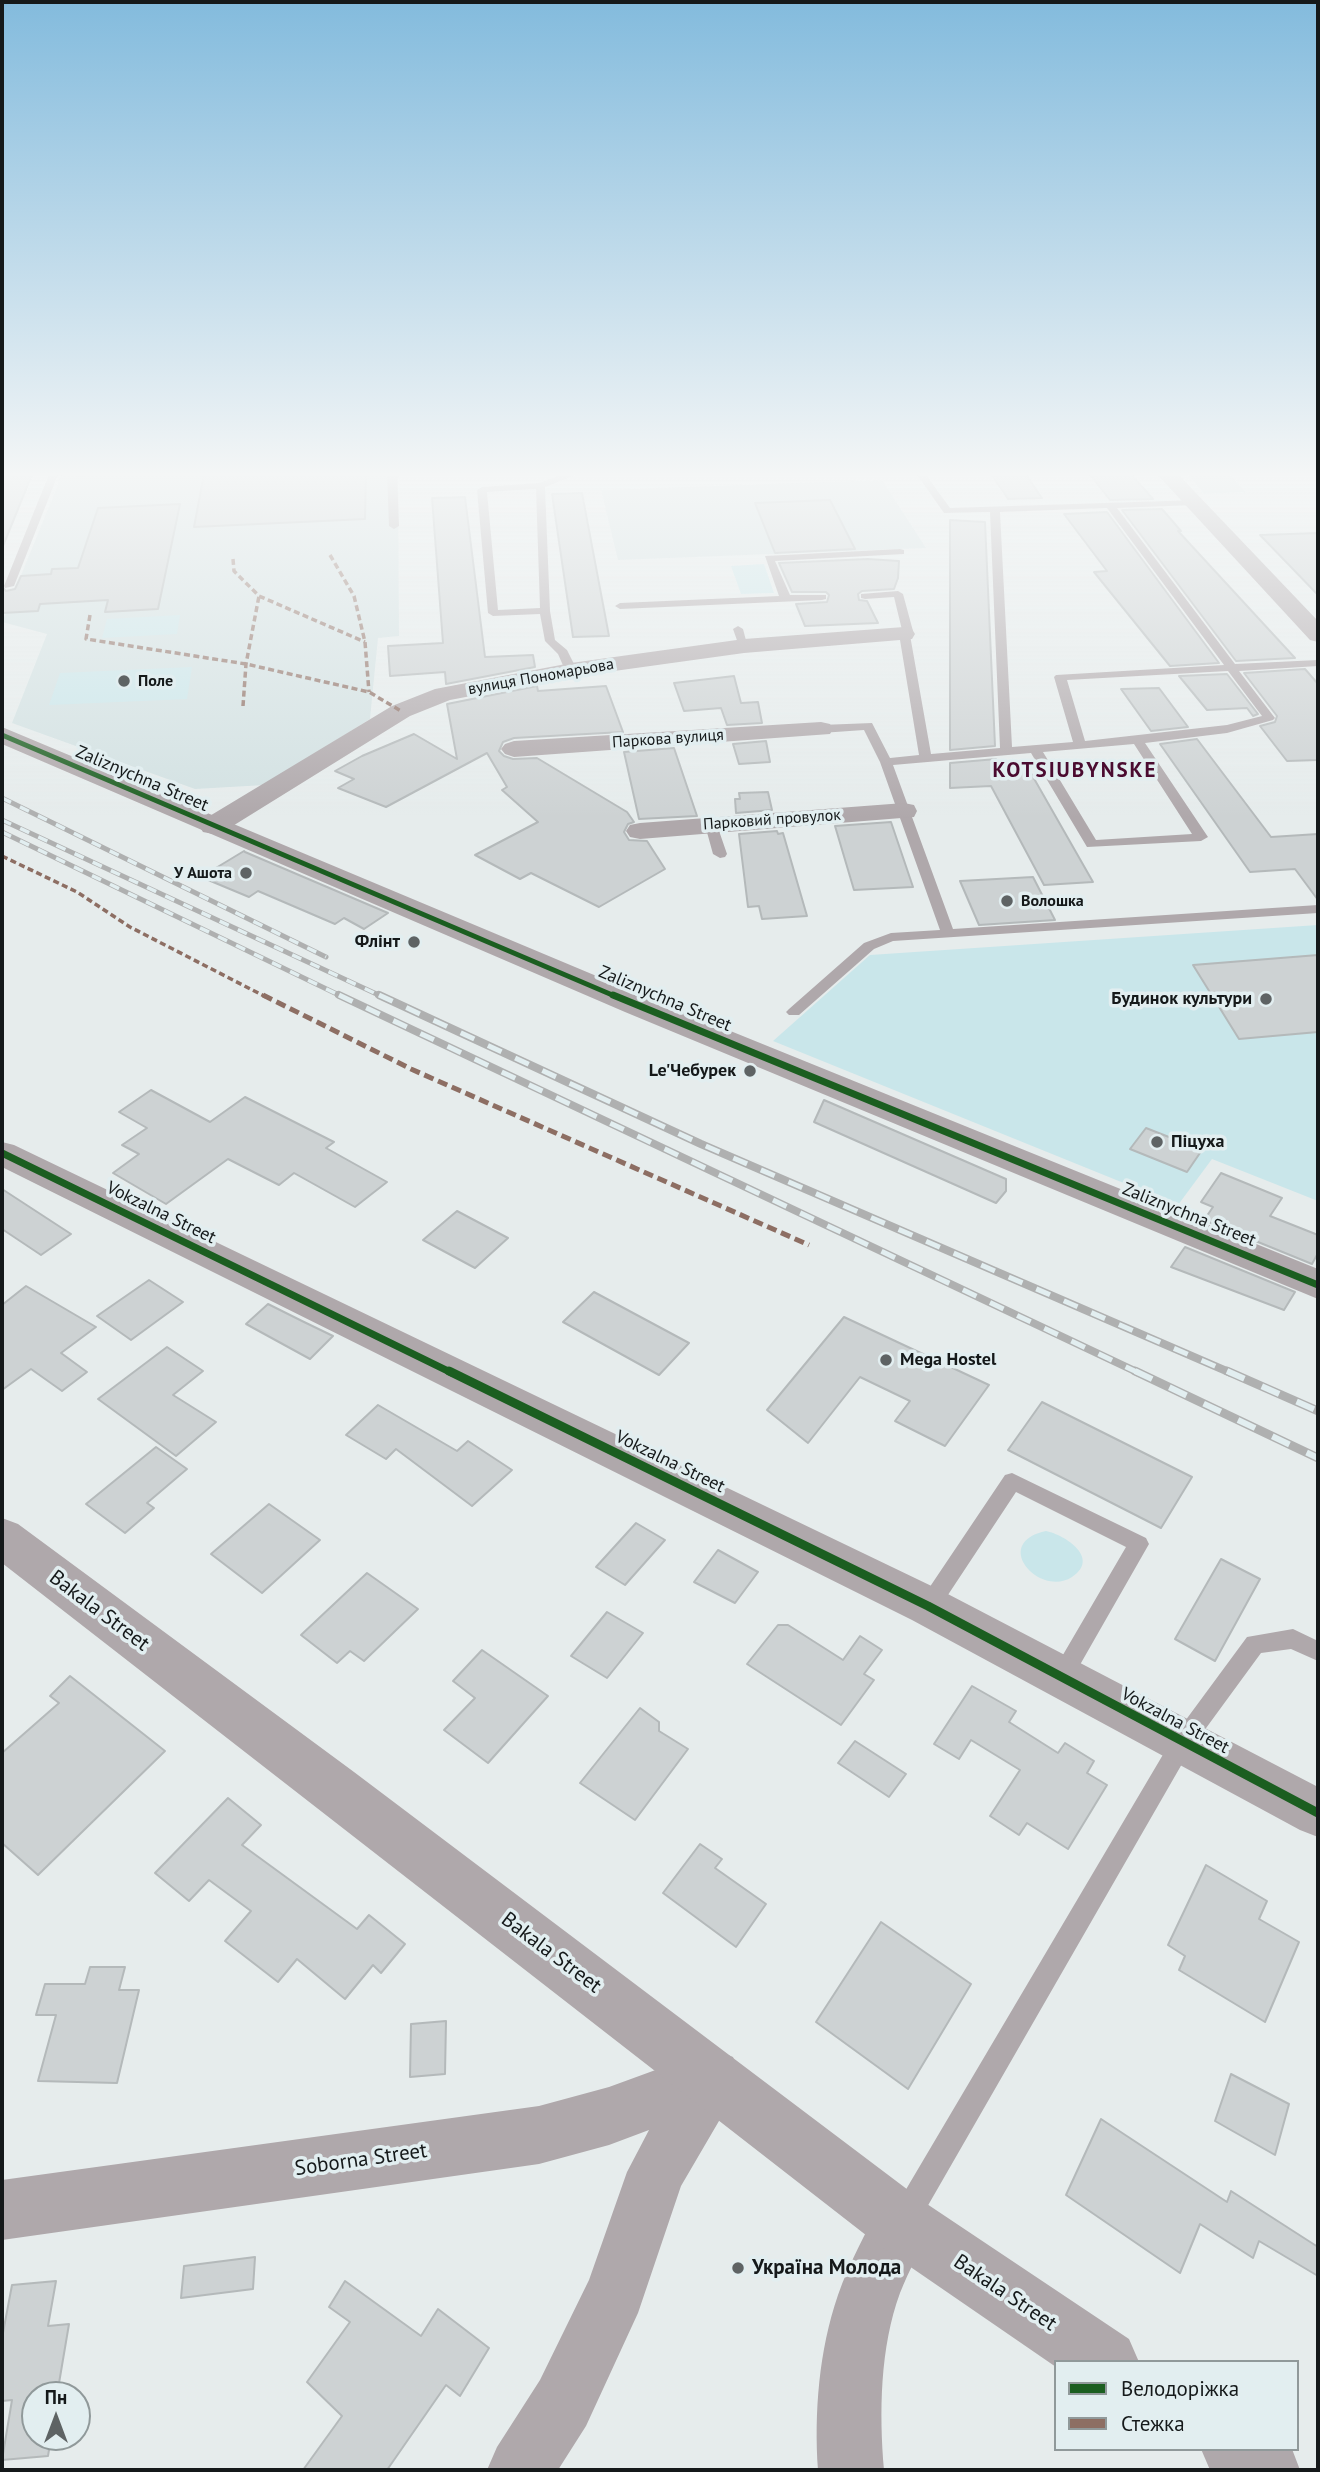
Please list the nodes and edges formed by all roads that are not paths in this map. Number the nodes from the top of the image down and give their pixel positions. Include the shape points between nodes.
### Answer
1 (491, 587) edge
2 (544, 587) edge
3 (781, 587) edge
4 (999, 587) edge
5 (1172, 587) edge
6 (1274, 587) edge
7 (865, 596) dead end
8 (822, 597) dead end
9 (786, 599) junction
10 (620, 606) dead end
11 (545, 611) junction
12 (904, 634) junction
13 (1318, 635) edge
14 (1318, 663) edge
15 (1233, 668) junction
16 (571, 670) junction
17 (821, 729) joint
18 (2, 735) edge
19 (1137, 740) junction
20 (1080, 745) junction
21 (514, 749) dead end
22 (1035, 749) junction
23 (1006, 751) junction
24 (926, 758) junction
25 (886, 762) junction
26 (904, 811) junction
27 (711, 825) junction
28 (212, 826) junction
29 (640, 831) dead end
30 (720, 854) dead end
31 (1318, 909) edge
32 (948, 933) junction
33 (794, 1012) dead end
34 (2, 1153) edge
35 (1318, 1285) edge
36 (2, 1537) edge
37 (928, 1606) junction
38 (1318, 1651) edge
39 (1061, 1677) junction
40 (1182, 1743) junction
41 (1318, 1814) edge
42 (713, 2077) junction
43 (2, 2210) edge
44 (902, 2224) junction
45 (1103, 2360) edge
46 (1238, 2451) edge
47 (520, 2470) edge
48 (851, 2470) edge
49 (1266, 2470) edge

1 - 11 lane via 493,613
2 - 11 lane
3 - 9 lane
4 - 23 lane
5 - 15 lane
6 - 13 street
7 - 12 lane via 898,594 908,631
8 - 9 lane
9 - 10 lane
11 - 16 lane via 550,641 563,652
12 - 16 street, вулиця Пономарьова via 741,638
12 - 24 lane
14 - 15 lane
15 - 19 lane via 1269,718 1227,729
15 - 20 lane via 1060,677
16 - 28 street, вулиця Пономарьова via 444,694 401,710
17 - 21 street, Паркова вулиця
17 - 25 lane via 868,726
18 - 28 street, Zaliznychna Street
19 - 20 lane
19 - 22 lane via 1201,837 1092,844
20 - 22 lane
22 - 23 lane
23 - 24 lane
24 - 25 lane
25 - 26 lane
26 - 27 street, Парковий провулок
26 - 32 lane
27 - 29 street, Парковий провулок
27 - 30 lane
28 - 35 street, Zaliznychna Street
31 - 32 lane
32 - 33 lane via 891,937 869,946
34 - 37 street, Vokzalna Street
36 - 42 street, Bakala Street
37 - 39 street, Vokzalna Street
37 - 39 lane via 1012,1481 1139,1545
38 - 40 lane via 1293,1639 1255,1644
39 - 40 street, Vokzalna Street
40 - 41 street, Vokzalna Street
40 - 44 lane
42 - 43 street, Soborna Street via 609,2116 539,2135
42 - 44 street, Bakala Street
42 - 47 street via 656,2172 616,2291 563,2403
44 - 45 street, Bakala Street
44 - 48 street via 869,2296 854,2362
46 - 49 street

